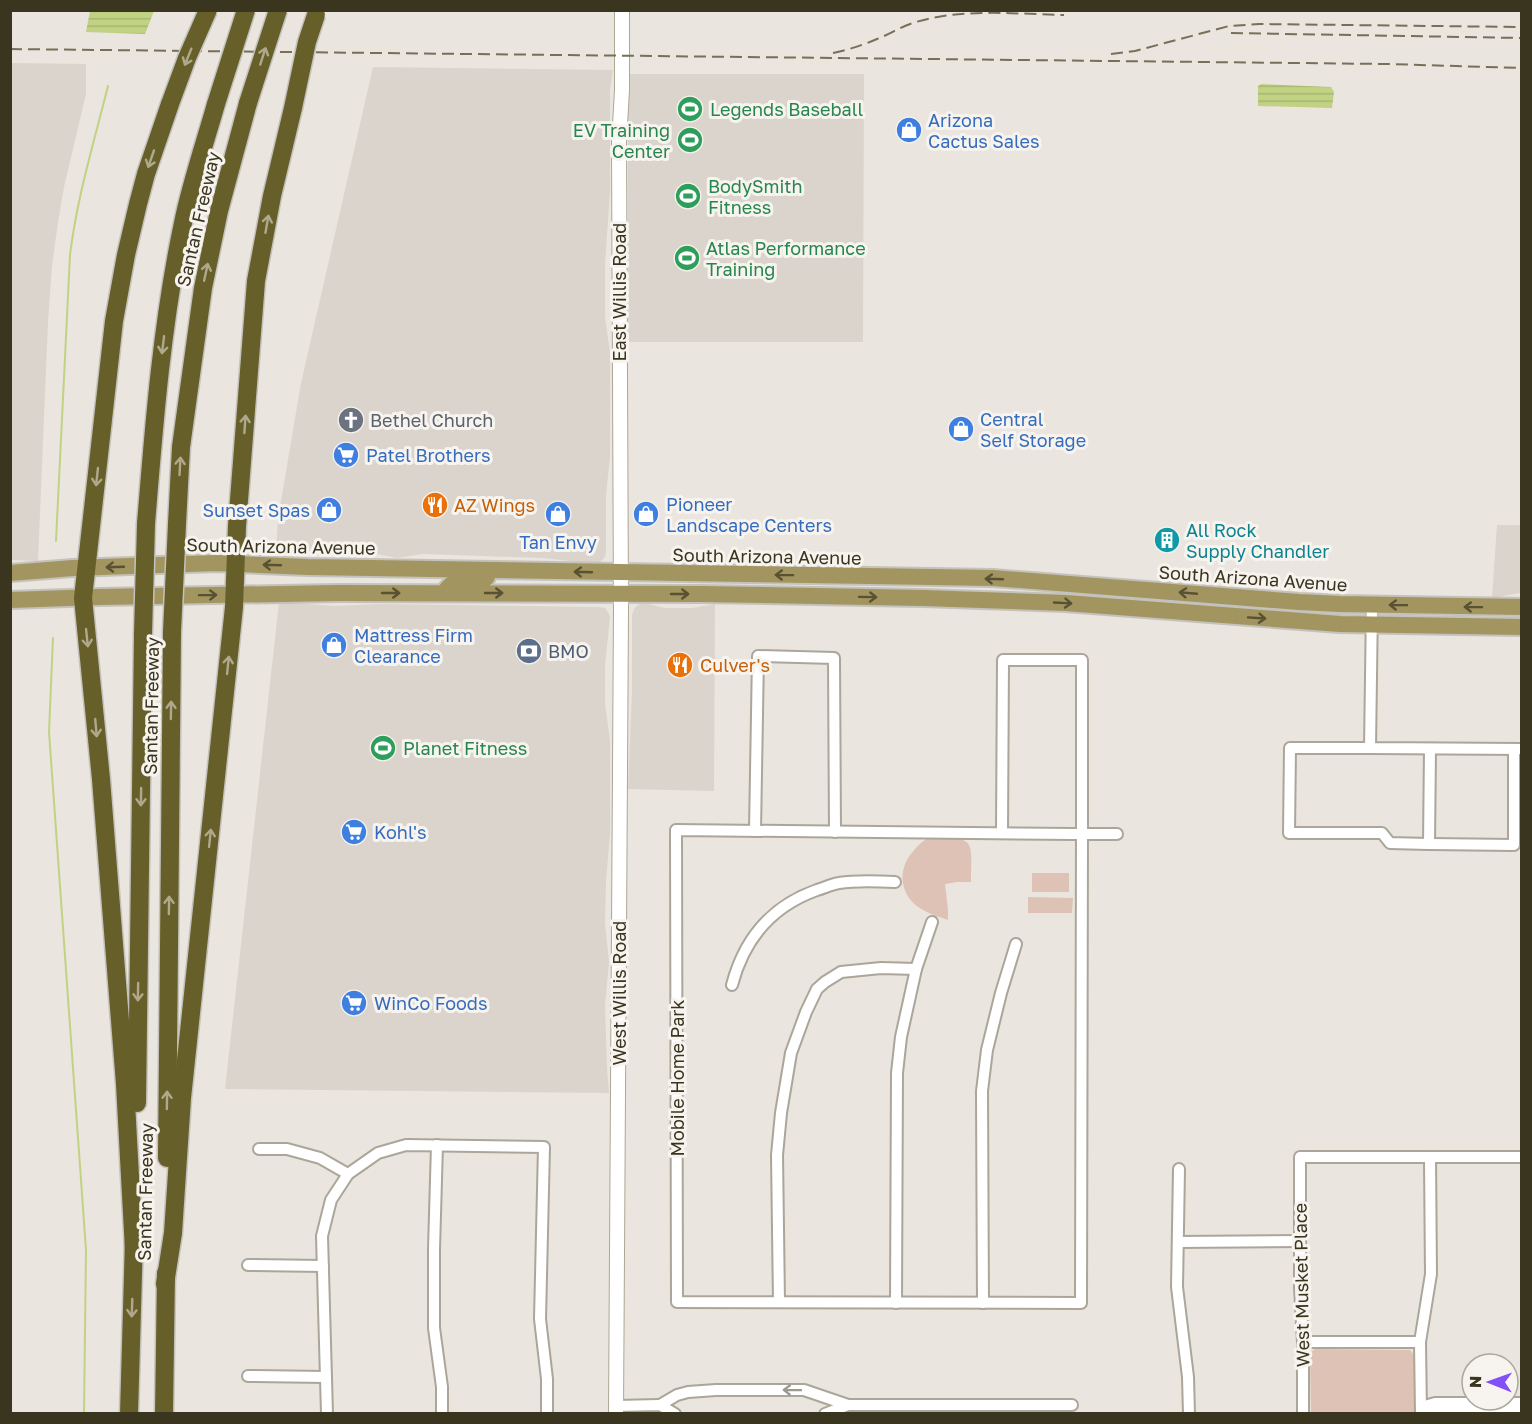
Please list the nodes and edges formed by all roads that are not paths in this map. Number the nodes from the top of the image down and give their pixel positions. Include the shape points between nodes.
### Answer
1 (208, 10) edge
2 (246, 10) edge
3 (278, 10) edge
4 (622, 10) edge
5 (316, 13) edge
6 (236, 564) junction
7 (86, 567) junction
8 (496, 569) junction
9 (10, 573) edge
10 (621, 573) junction
11 (444, 593) junction
12 (621, 594) junction
13 (234, 595) junction
14 (82, 598) junction
15 (10, 600) edge
16 (1372, 605) junction
17 (1521, 607) edge
18 (1372, 625) junction
19 (1521, 627) edge
20 (1370, 748) junction
21 (1430, 749) junction
22 (1518, 749) edge
23 (1518, 811) edge
24 (755, 831) junction
25 (835, 832) junction
26 (1002, 833) junction
27 (1082, 834) junction
28 (1117, 834) dead end
29 (1429, 844) junction
30 (1518, 845) edge
31 (895, 882) dead end
32 (932, 922) dead end
33 (1016, 944) dead end
34 (916, 969) junction
35 (732, 985) dead end
36 (436, 1145) junction
37 (260, 1149) dead end
38 (1521, 1157) edge
39 (1430, 1158) junction
40 (1179, 1169) dead end
41 (348, 1174) junction
42 (1299, 1241) junction
43 (1179, 1242) junction
44 (134, 1250) junction
45 (248, 1265) dead end
46 (323, 1266) junction
47 (165, 1284) junction
48 (779, 1302) junction
49 (897, 1303) junction
50 (982, 1303) junction
51 (1303, 1342) junction
52 (1420, 1342) junction
53 (248, 1376) dead end
54 (326, 1377) junction
55 (1521, 1403) edge
56 (848, 1405) junction
57 (660, 1406) junction
58 (1072, 1406) dead end
59 (616, 1410) edge
60 (1421, 1410) edge
61 (1521, 1411) edge
62 (129, 1413) edge
63 (164, 1413) edge
64 (327, 1413) edge
65 (442, 1413) edge
66 (546, 1413) edge
67 (675, 1413) edge
68 (825, 1413) edge
69 (1189, 1413) edge
70 (1303, 1413) edge

1 -> 7 highway, bridge via 146,174 126,255 114,321
2 -> 44 highway, Santan Freeway, bridge via 183,222 155,417 142,634
47 -> 3 highway, Santan Freeway, bridge via 172,632 181,447 203,288 222,201
4 - 10 street, East Willis Road
6 -> 5 highway, bridge via 256,281 272,195
6 -> 7 main road, South Arizona Avenue
8 -> 6 main road, South Arizona Avenue
6 - 13 highway
7 - 9 main road, South Arizona Avenue
7 - 14 highway
10 -> 8 main road, South Arizona Avenue
8 - 11 main road via 484,580 456,581
10 - 12 street, West Willis Road
16 -> 10 main road, South Arizona Avenue via 993,578
11 -> 12 main road
13 -> 11 main road
12 -> 18 main road via 923,597
12 - 59 street, West Willis Road
14 -> 13 main road
47 -> 13 highway
14 - 15 main road
14 -> 44 highway via 101,779
17 -> 16 main road, South Arizona Avenue
16 - 18 street
18 - 19 main road
18 - 20 street
20 - 21 street
20 - 29 street via 1290,748 1289,833 1382,833 1390,843
21 - 22 street
21 - 29 street
22 - 23 street
23 - 30 street
24 - 25 street, Mobile Home Park
24 - 25 street via 758,656 834,658
24 - 48 street, Mobile Home Park via 676,830 677,1302
25 - 26 street, Mobile Home Park
26 - 27 street, Mobile Home Park
26 - 27 street, Mobile Home Park via 1003,660 1082,660
27 - 28 street, Mobile Home Park
27 - 50 street, Mobile Home Park via 1080,1303
29 - 30 street
31 - 35 street via 839,883 784,906 765,922 750,944 737,965
32 - 34 street
33 - 50 street via 987,1050 982,1091
34 - 48 street via 841,972 818,989 806,1012 791,1053 777,1155
34 - 49 street via 897,1072
36 - 41 street via 406,1145 378,1153
36 - 65 street via 434,1328
36 - 66 street via 544,1147 540,1319 547,1379
37 - 41 street via 287,1149 320,1158
38 - 39 street
39 - 42 street, West Musket Place via 1300,1157
39 - 52 street via 1431,1274
40 - 43 street
41 - 46 street via 331,1200 322,1236
42 - 43 street
42 - 51 street, West Musket Place
43 - 69 street via 1177,1287
44 -> 62 highway, Santan Freeway
45 - 46 street
46 - 54 street
47 - 63 highway, Santan Freeway
48 - 49 street, Mobile Home Park
49 - 50 street, Mobile Home Park
51 - 52 street
51 - 70 street, West Musket Place
52 - 60 street
53 - 54 street
54 - 64 street
55 - 60 street via 1435,1403
56 -> 57 street via 804,1390 727,1390 688,1392
56 - 58 street
56 - 68 street
57 - 59 street
57 - 67 street
60 - 61 street

